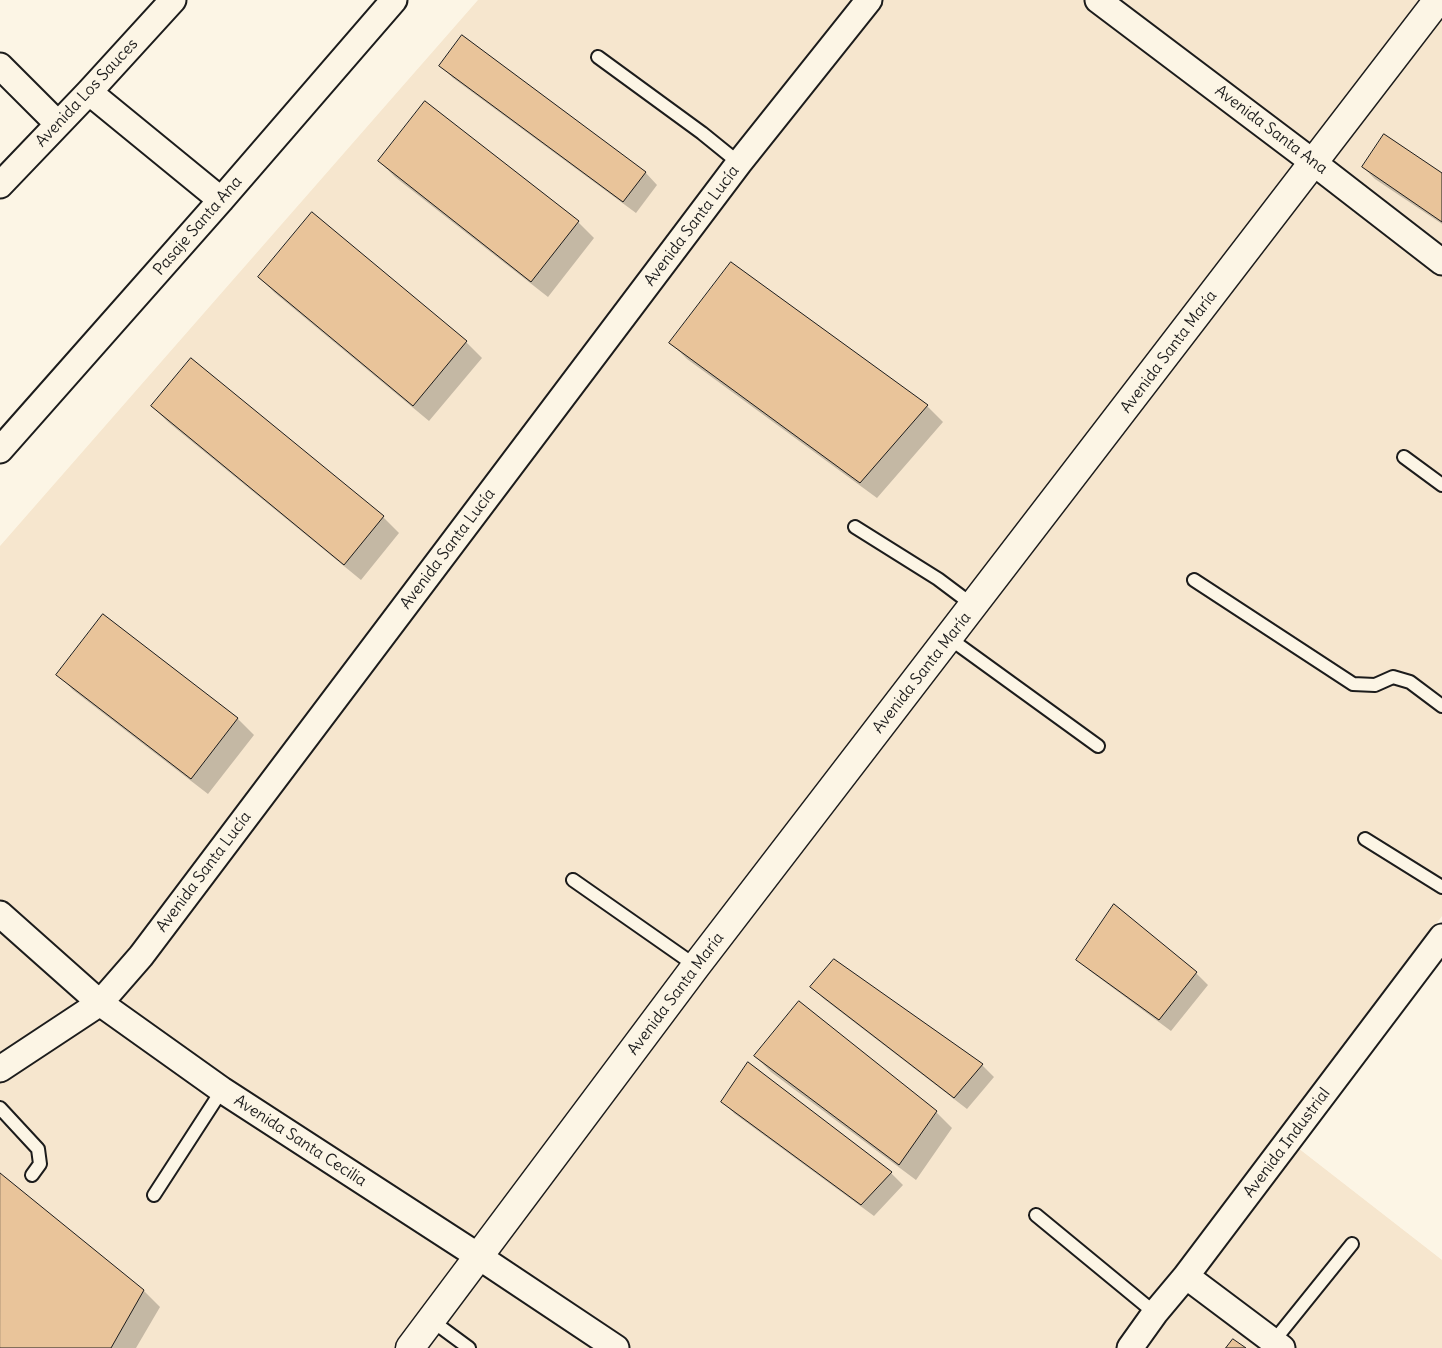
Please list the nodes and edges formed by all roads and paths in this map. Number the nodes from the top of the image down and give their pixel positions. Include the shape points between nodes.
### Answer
1 (394, 0) edge
2 (869, 0) edge
3 (1098, 0) edge
4 (1438, 0) edge
5 (164, 3) edge
6 (598, 57) dead end
7 (0, 66) edge
8 (89, 92) junction
9 (58, 124) junction
10 (738, 163) junction
11 (1314, 163) junction
12 (0, 185) edge
13 (221, 200) junction
14 (1442, 262) edge
15 (0, 450) edge
16 (1404, 457) dead end
17 (1442, 485) edge
18 (855, 527) dead end
19 (1194, 580) dead end
20 (974, 606) junction
21 (949, 638) junction
22 (1442, 706) edge
23 (1098, 746) dead end
24 (1366, 839) dead end
25 (572, 880) dead end
26 (1442, 887) edge
27 (0, 914) edge
28 (1442, 937) edge
29 (696, 966) junction
30 (100, 1003) junction
31 (0, 1069) edge
32 (222, 1090) junction
33 (0, 1108) edge
34 (32, 1175) dead end
35 (154, 1195) dead end
36 (1036, 1215) dead end
37 (1352, 1244) dead end
38 (478, 1256) junction
39 (1186, 1276) junction
40 (1155, 1313) junction
41 (431, 1320) junction
42 (1277, 1345) edge
43 (410, 1348) edge
44 (469, 1348) edge
45 (616, 1348) edge
46 (1130, 1348) edge

1 - 13 street, Pasaje Santa Ana
2 - 10 street, Avenida Santa Lucía
3 - 11 street, Avenida Santa Ana
4 - 11 street, Avenida Santa María
5 - 8 street, Avenida Los Sauces
6 - 10 lane
7 - 9 street
8 - 9 street, Avenida Los Sauces
8 - 13 street
9 - 12 street, Avenida Los Sauces
10 - 30 street, Avenida Santa Lucía via 147,948
11 - 14 street, Avenida Santa Ana
11 - 20 street, Avenida Santa María
13 - 15 street, Pasaje Santa Ana
16 - 17 lane
18 - 20 lane via 938,579
19 - 22 lane via 1353,684 1375,685 1393,677 1410,682
20 - 21 street, Avenida Santa María
21 - 23 lane
21 - 29 street, Avenida Santa María
24 - 26 lane
25 - 29 lane
27 - 30 street, Avenida Santa Cecilia
28 - 39 street, Avenida Industrial
29 - 38 street, Avenida Santa María
30 - 31 street, Avenida Santa Lucía
30 - 32 street, Avenida Santa Cecilia
32 - 35 lane
32 - 38 street, Avenida Santa Cecilia
33 - 34 lane via 38,1149 40,1164
36 - 40 lane
37 - 42 lane
38 - 41 street, Avenida Santa María
38 - 45 street, Avenida Santa Cecilia
39 - 40 street, Avenida Industrial
39 - 42 street
40 - 46 street, Avenida Industrial
41 - 43 street, Avenida Santa María
41 - 44 lane

